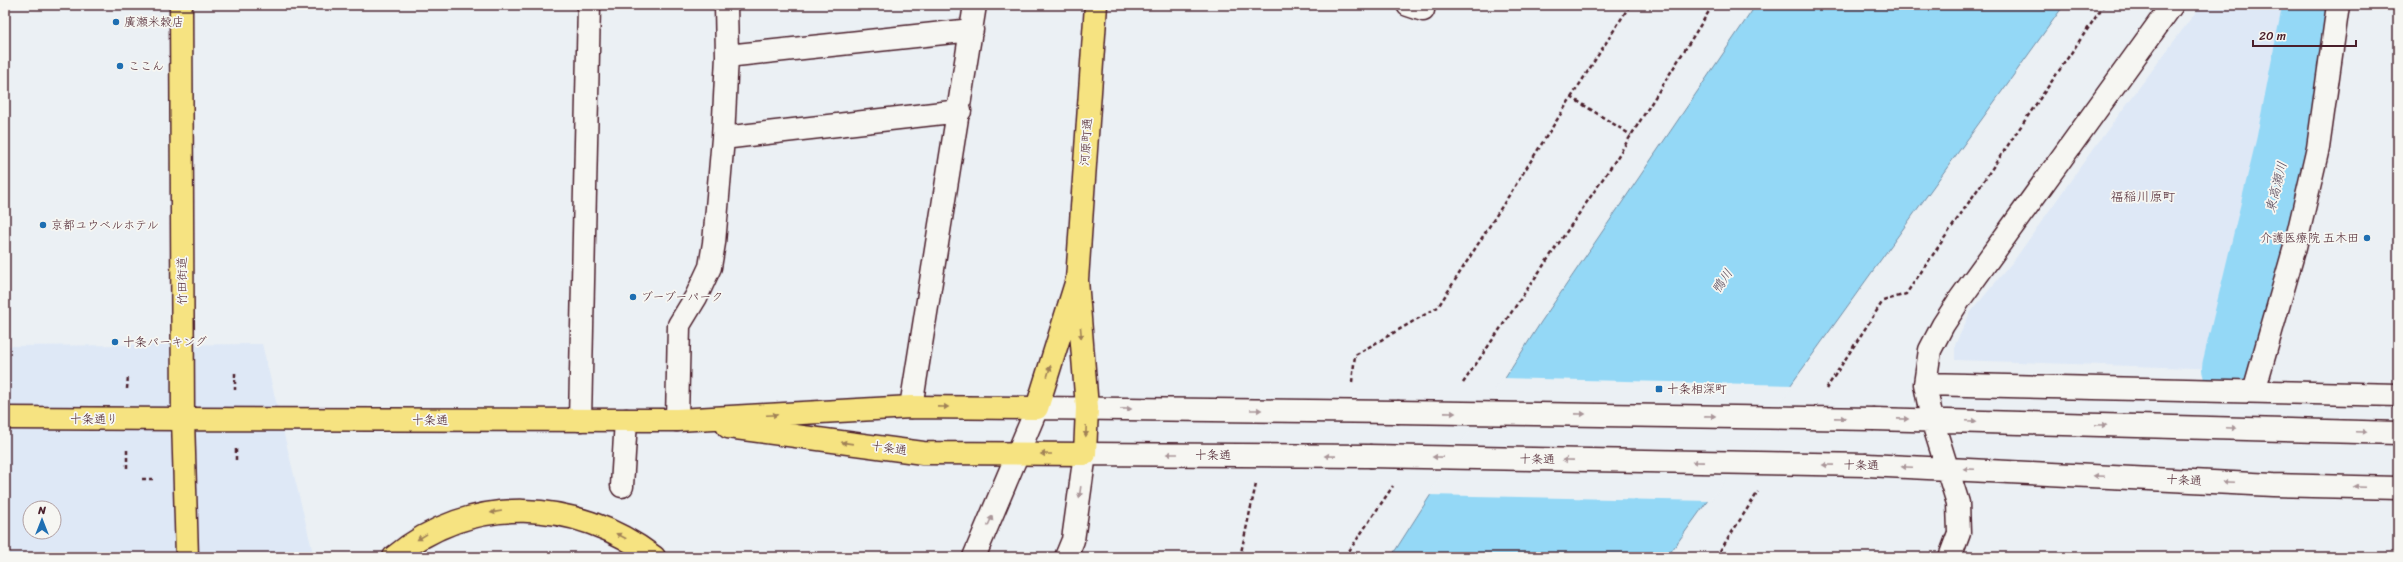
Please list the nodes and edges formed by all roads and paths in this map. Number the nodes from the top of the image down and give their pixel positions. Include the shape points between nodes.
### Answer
1 (180, 5) edge
2 (589, 5) edge
3 (726, 5) edge
4 (975, 5) edge
5 (1096, 5) edge
6 (1630, 5) edge
7 (1713, 5) edge
8 (2104, 5) edge
9 (2172, 5) edge
10 (2338, 5) edge
11 (972, 30) junction
12 (727, 56) junction
13 (1571, 97) junction
14 (960, 111) junction
15 (1631, 135) junction
16 (723, 138) junction
17 (1077, 280) junction
18 (1925, 384) junction
19 (1461, 387) dead end
20 (2254, 391) junction
21 (1823, 393) dead end
22 (2398, 395) edge
23 (912, 407) junction
24 (1037, 408) junction
25 (1087, 408) junction
26 (1348, 411) junction
27 (5, 418) edge
28 (183, 419) junction
29 (580, 420) junction
30 (626, 420) junction
31 (677, 420) junction
32 (1932, 420) junction
33 (2398, 433) edge
34 (1019, 453) junction
35 (1085, 454) junction
36 (1946, 468) junction
37 (1257, 481) dead end
38 (1394, 485) dead end
39 (622, 486) dead end
40 (2398, 488) edge
41 (1759, 492) dead end
42 (187, 557) edge
43 (394, 557) edge
44 (654, 557) edge
45 (974, 557) edge
46 (1066, 557) edge
47 (1240, 557) edge
48 (1345, 557) edge
49 (1716, 557) edge
50 (1950, 557) edge

1 - 28 main road, 竹田街道
2 - 29 street
3 - 12 street
4 - 11 street
5 - 17 main road, 河原町通
6 - 13 path
7 - 15 path
8 - 21 path via 1906,294 1883,301
9 - 18 street via 1943,325 1930,350
10 - 20 street via 2318,148 2295,247
11 - 12 street
11 - 14 street
12 - 16 street
13 - 15 path
13 - 26 path via 1438,307 1355,355
14 - 16 street
14 - 23 street
15 - 19 path
16 - 31 street via 710,267 696,298 679,325
24 -> 17 main road, 河原町通
17 -> 25 main road, 河原町通
18 - 20 street
18 - 32 street
20 - 22 street
23 -> 24 main road, 十条通
31 -> 23 main road, 十条通
24 - 25 street, 十条通
24 - 34 street
25 -> 26 street, 十条通
25 -> 35 main road, 河原町通
26 -> 32 street, 十条通, bridge
27 - 28 main road, 十条通り
28 - 29 main road, 十条通
28 - 42 main road, 竹田街道
29 - 30 main road, 十条通
30 - 31 main road, 十条通
30 - 39 street
34 -> 31 main road, 十条通 via 923,453
32 -> 33 street, 十条通
32 - 36 street
35 -> 34 main road, 十条通
45 -> 34 street
36 -> 35 street, 十条通, bridge via 1368,456
35 -> 46 street via 1073,540
40 -> 36 street, 十条通 via 2273,485
36 - 50 street via 1958,503 1959,533
37 - 47 path
38 - 48 path
41 - 49 path
44 -> 43 main road via 622,535 578,518 554,513 503,511 477,515 431,532

